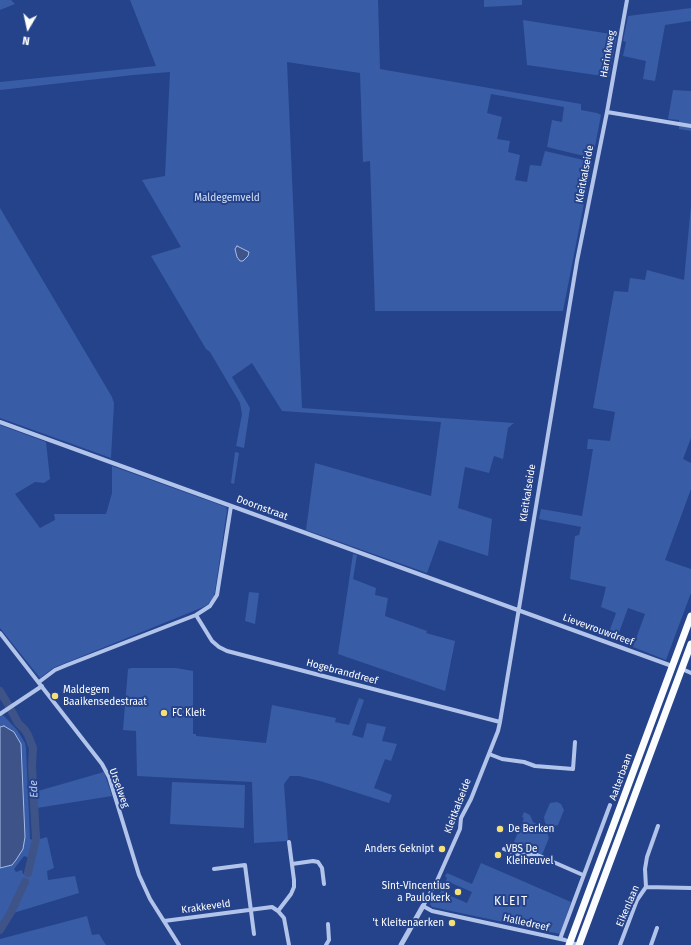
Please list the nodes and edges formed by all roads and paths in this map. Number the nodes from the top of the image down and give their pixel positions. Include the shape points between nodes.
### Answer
1 (627, 0) edge
2 (607, 112) junction
3 (691, 126) edge
4 (0, 422) edge
5 (231, 506) junction
6 (518, 610) junction
7 (196, 615) junction
8 (691, 616) edge
9 (0, 633) edge
10 (691, 644) edge
11 (672, 666) junction
12 (682, 669) junction
13 (691, 673) edge
14 (40, 684) junction
15 (0, 714) edge
16 (500, 722) junction
17 (575, 742) dead end
18 (489, 754) junction
19 (610, 805) dead end
20 (658, 826) dead end
21 (289, 842) dead end
22 (504, 849) dead end
23 (292, 864) junction
24 (214, 869) dead end
25 (583, 875) junction
26 (324, 884) dead end
27 (646, 887) junction
28 (691, 888) edge
29 (423, 906) junction
30 (250, 909) junction
31 (278, 911) junction
32 (164, 921) junction
33 (328, 924) dead end
34 (657, 928) dead end
35 (254, 934) dead end
36 (560, 939) junction
37 (570, 943) edge
38 (179, 945) edge
39 (289, 945) edge
40 (326, 945) edge
41 (401, 945) edge
42 (579, 945) edge
43 (620, 945) edge
44 (651, 945) edge

1 - 2 street, Harinkweg
2 - 3 street
2 - 6 street, Kleitkalseide via 577,261
4 - 5 street, Doornstraat
5 - 6 street, Doornstraat
5 - 7 street via 217,594 210,606
6 - 11 street, Lievevrouwdreef
6 - 16 street, Kleitkalseide
7 - 14 street via 67,664 55,670
7 - 16 street, Hogebranddreef via 212,641 227,651
8 - 11 highway, Aalterbaan
9 - 14 street, Urselweg
10 - 12 highway, Aalterbaan
11 - 37 highway, Aalterbaan
12 - 13 street
12 - 42 highway, Aalterbaan
14 - 15 street
14 - 32 street, Urselweg via 102,764 109,777 139,875
16 - 18 street, Kleitkalseide
17 - 18 street via 573,769 535,766
18 - 29 street, Kleitkalseide via 461,818 458,835
19 - 25 street, Aalterbaan
20 - 27 street, Eikenlaan via 647,857
21 - 23 street
22 - 25 street via 518,855 535,854
23 - 26 street via 318,862 322,868
23 - 31 street via 294,887
24 - 30 street via 245,865
25 - 36 street, Aalterbaan
27 - 28 street
27 - 43 street, Eikenlaan via 636,900
29 - 36 street, Halledreef via 432,911
29 - 41 street, Kleitkalseide
30 - 31 street, Krakkeveld via 270,907
30 - 32 street, Krakkeveld
30 - 35 street
31 - 39 street via 284,918
32 - 38 street, Urselweg
33 - 40 street via 329,940
34 - 44 street
36 - 37 street, Halledreef
37 - 42 street, Halledreef

